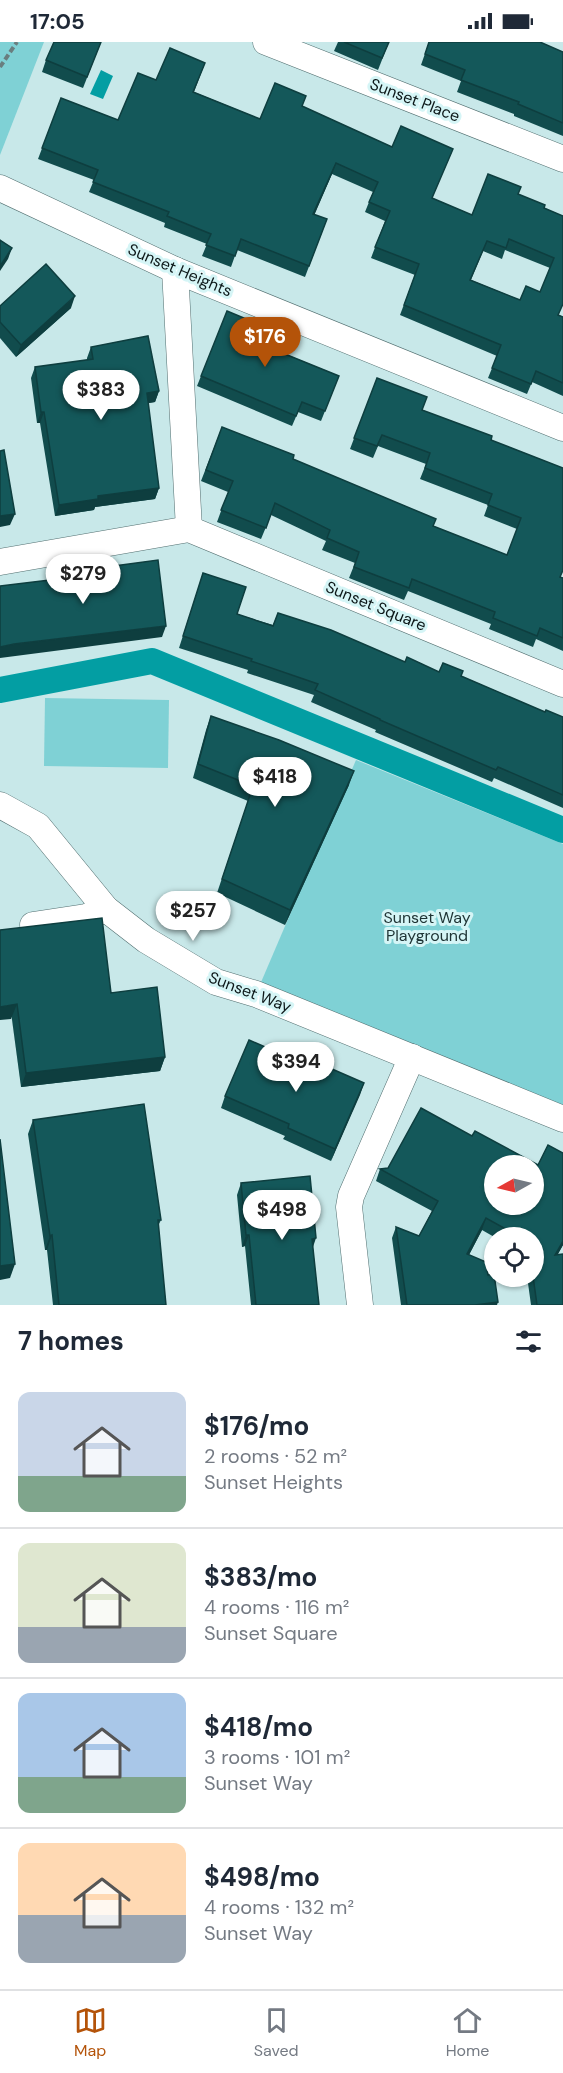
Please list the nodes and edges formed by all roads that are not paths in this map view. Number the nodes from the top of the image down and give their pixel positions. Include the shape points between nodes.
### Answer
1 (266, 42) edge
2 (563, 159) edge
3 (0, 188) edge
4 (175, 270) junction
5 (563, 428) edge
6 (189, 529) junction
7 (0, 562) edge
8 (563, 684) edge
9 (0, 805) edge
10 (106, 909) junction
11 (33, 925) edge
12 (412, 1057) junction
13 (563, 1119) edge
14 (360, 1305) edge

1 - 2 street, Sunset Place
3 - 4 street, Sunset Heights
4 - 5 street, Sunset Heights
4 - 6 street
6 - 7 street
6 - 8 street, Sunset Square
9 - 10 street, Sunset Way via 38,826
10 - 11 street via 86,917
10 - 12 street, Sunset Way via 146,940 216,982 256,994
12 - 13 street, Sunset Way
12 - 14 street via 351,1197

